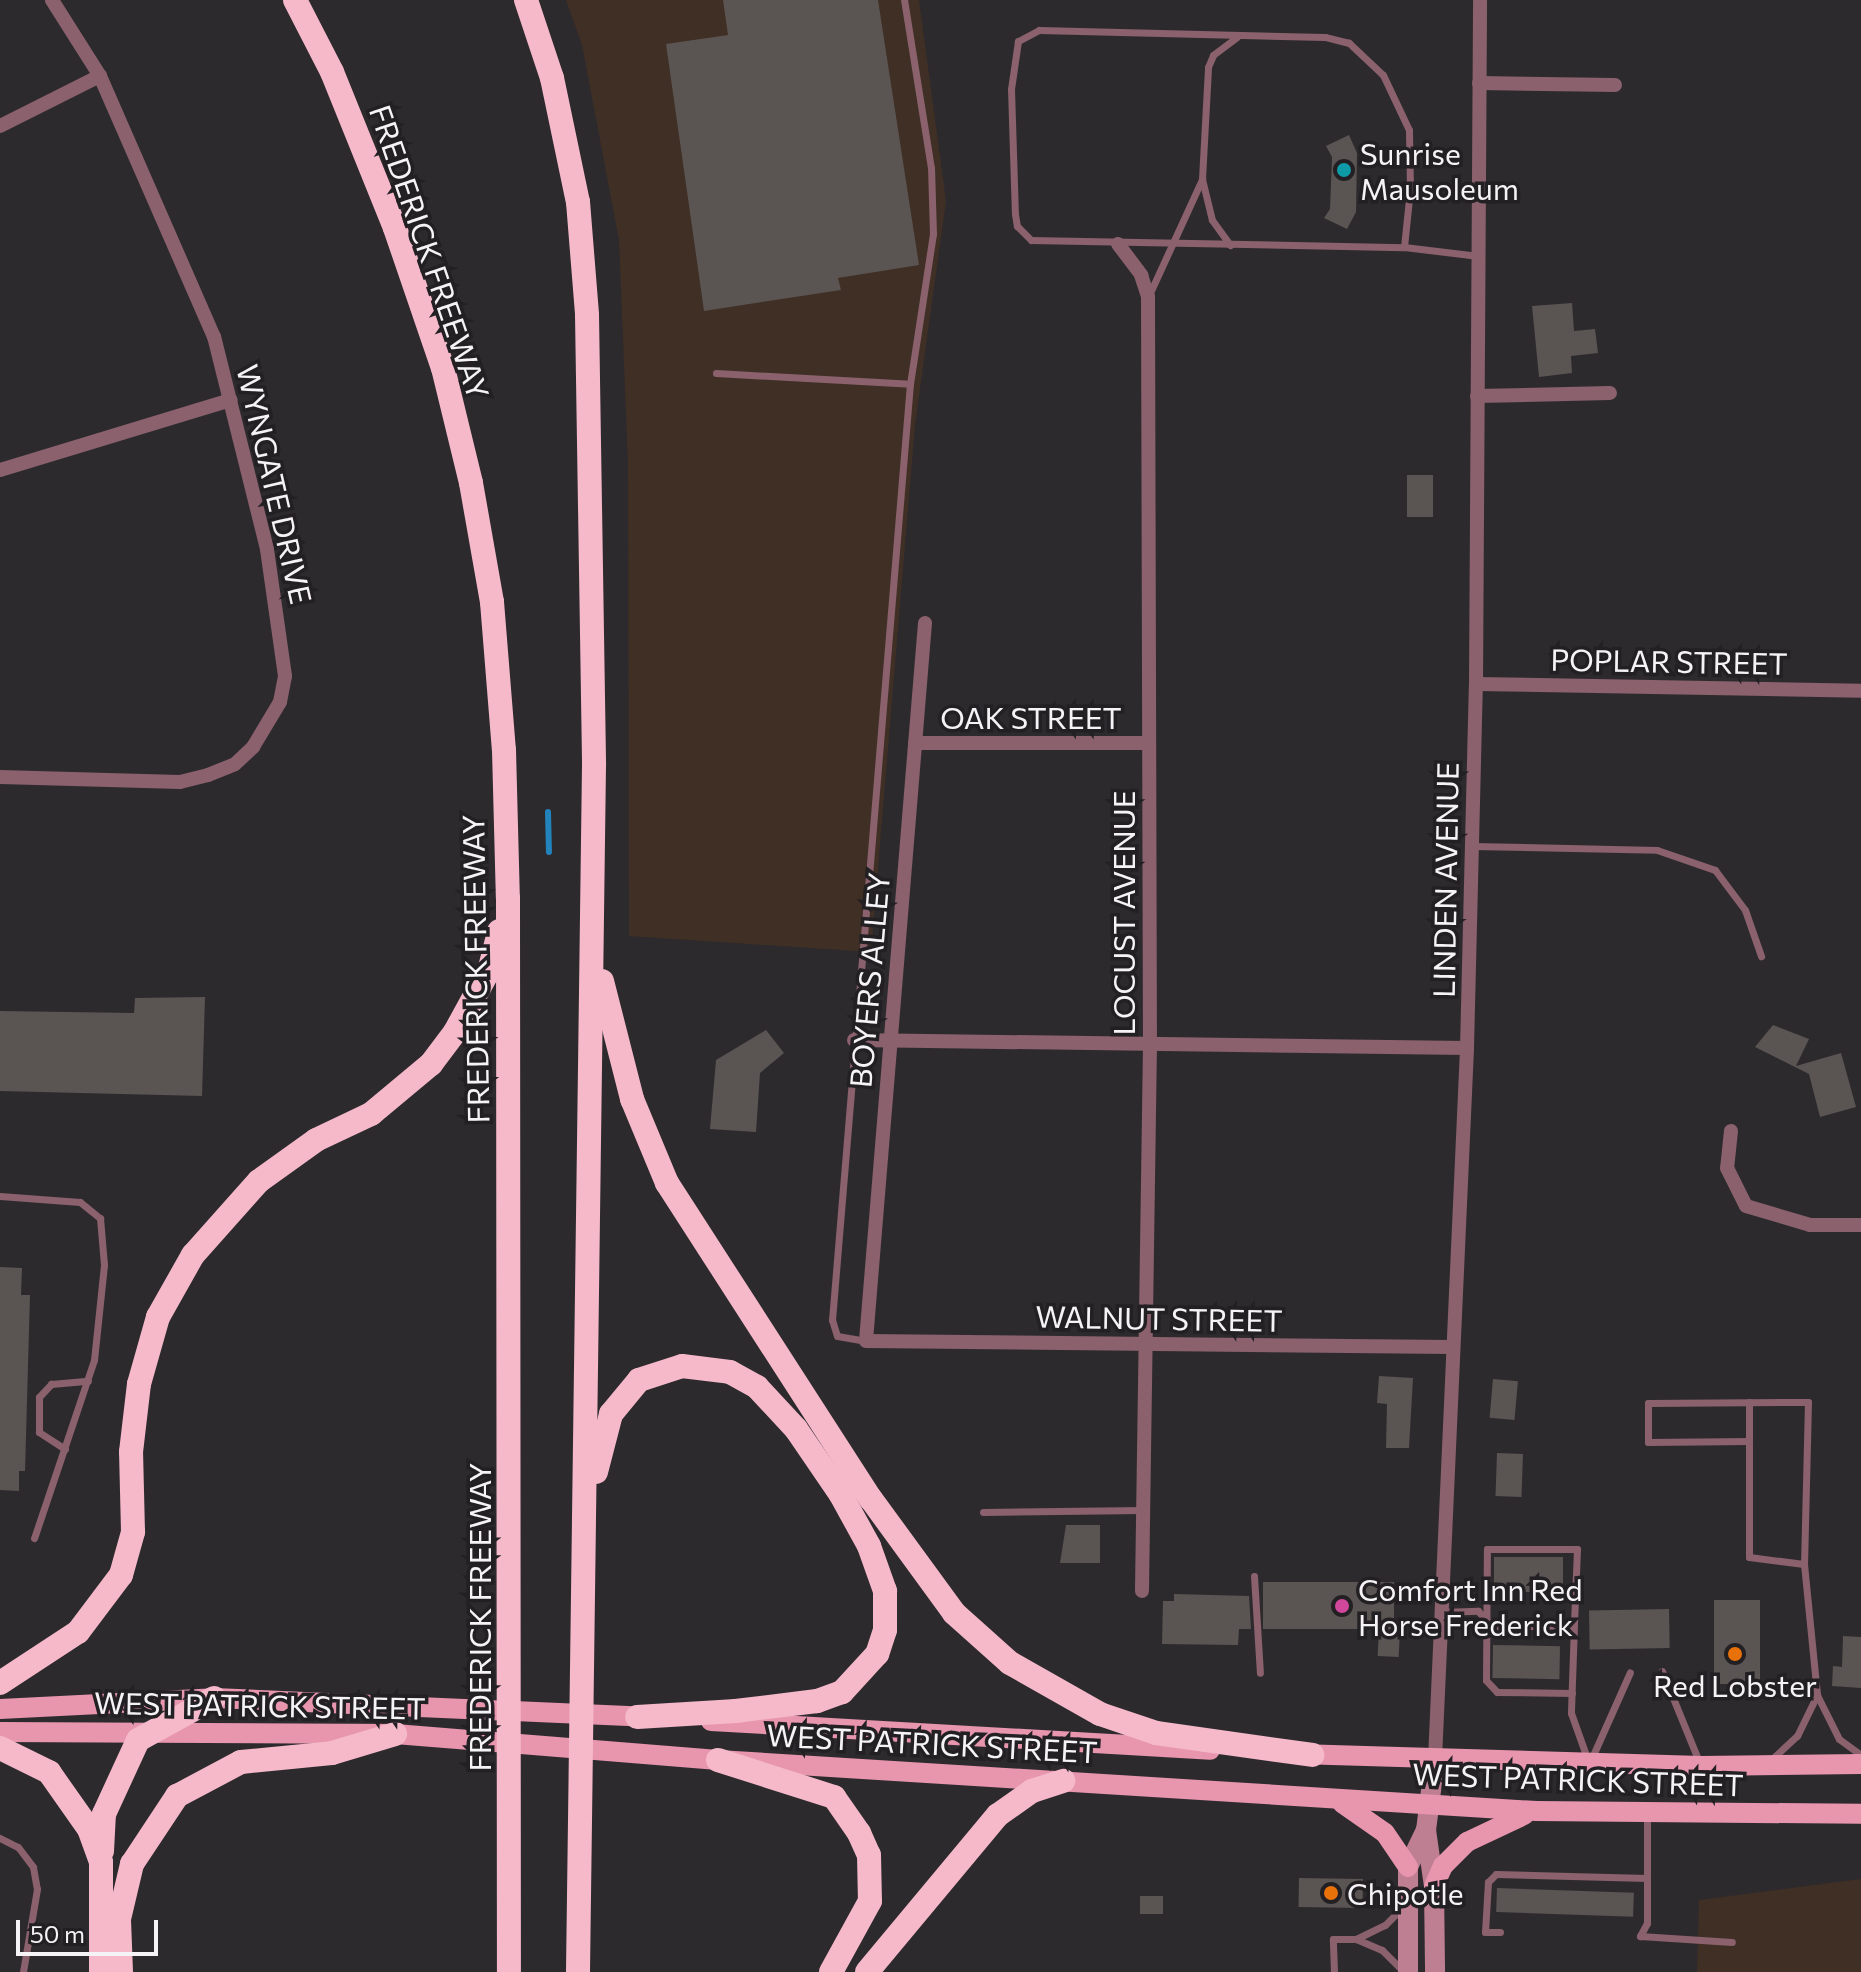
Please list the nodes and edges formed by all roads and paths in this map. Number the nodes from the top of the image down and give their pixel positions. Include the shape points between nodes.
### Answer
1 (52, 0) edge
2 (295, 0) edge
3 (526, 0) edge
4 (904, 0) edge
5 (1480, 0) edge
6 (1237, 37) junction
7 (100, 76) junction
8 (1479, 83) junction
9 (1615, 85) dead end
10 (0, 126) edge
11 (1202, 179) junction
12 (1169, 243) junction
13 (1118, 244) junction
14 (1231, 246) junction
15 (1404, 247) junction
16 (1478, 256) junction
17 (1148, 297) junction
18 (716, 373) dead end
19 (910, 384) junction
20 (1610, 393) dead end
21 (1477, 396) junction
22 (231, 400) junction
23 (0, 470) edge
24 (925, 623) dead end
25 (1476, 684) junction
26 (1861, 691) edge
27 (915, 743) junction
28 (1147, 743) junction
29 (594, 765) junction
30 (0, 777) edge
31 (1472, 846) junction
32 (508, 898) junction
33 (1761, 956) dead end
34 (854, 1040) junction
35 (890, 1042) junction
36 (1150, 1044) junction
37 (1467, 1048) junction
38 (1731, 1131) dead end
39 (0, 1196) edge
40 (1861, 1225) edge
41 (866, 1341) junction
42 (1145, 1343) junction
43 (1451, 1347) junction
44 (88, 1381) junction
45 (1749, 1402) junction
46 (1749, 1441) junction
47 (65, 1449) junction
48 (587, 1509) junction
49 (1144, 1510) junction
50 (983, 1512) dead end
51 (34, 1538) dead end
52 (1804, 1564) junction
53 (1254, 1576) dead end
54 (1142, 1591) dead end
55 (1485, 1619) junction
56 (1434, 1621) junction
57 (1574, 1625) junction
58 (1662, 1671) dead end
59 (1630, 1672) dead end
60 (1260, 1673) dead end
61 (0, 1683) edge
62 (1572, 1693) junction
63 (1817, 1695) junction
64 (214, 1698) junction
65 (0, 1709) edge
66 (637, 1717) junction
67 (155, 1731) junction
68 (0, 1732) edge
69 (395, 1734) junction
70 (0, 1748) edge
71 (1312, 1755) junction
72 (1861, 1755) edge
73 (1435, 1759) junction
74 (718, 1760) junction
75 (1589, 1764) junction
76 (1861, 1764) edge
77 (1762, 1765) junction
78 (1701, 1766) junction
79 (1063, 1781) junction
80 (1331, 1798) junction
81 (1428, 1805) junction
82 (1536, 1811) junction
83 (1647, 1814) junction
84 (1861, 1814) edge
85 (1426, 1830) junction
86 (0, 1838) edge
87 (101, 1862) junction
88 (1408, 1867) junction
89 (1647, 1878) junction
90 (1434, 1886) junction
91 (1408, 1899) junction
92 (578, 1913) junction
93 (1500, 1932) dead end
94 (1356, 1939) junction
95 (1732, 1942) dead end
96 (23, 1972) edge
97 (101, 1972) edge
98 (121, 1972) edge
99 (507, 1972) edge
100 (578, 1972) edge
101 (586, 1972) edge
102 (831, 1972) edge
103 (867, 1972) edge
104 (1334, 1972) edge
105 (1406, 1972) edge
106 (1435, 1972) edge

1 - 7 street, WYNGATE DRIVE
2 - 32 highway, FREDERICK FREEWAY via 332,72 395,228 443,368 471,483 492,602
3 - 29 highway via 552,78 578,202 587,315
4 - 19 lane via 931,168 933,234
5 - 8 street, LINDEN AVENUE
6 - 11 lane via 1213,55 1208,67
6 - 13 lane via 1039,30 1018,41 1011,89 1017,226 1024,236 1045,243
6 - 15 lane via 1325,37 1349,43 1383,75 1409,130
7 - 10 street
7 - 22 street, WYNGATE DRIVE via 197,294
8 - 9 street
8 - 16 street, LINDEN AVENUE
11 - 12 lane
11 - 14 lane via 1216,232
12 - 13 lane
12 - 14 lane
12 - 17 lane
13 - 17 street, LOCUST AVENUE via 1141,275
14 - 15 lane
15 - 16 lane
16 - 21 street, LINDEN AVENUE
17 - 28 street, LOCUST AVENUE
18 - 19 lane
19 - 34 lane
20 - 21 street
21 - 25 street, LINDEN AVENUE
22 - 23 street
22 - 30 street, WYNGATE DRIVE via 284,649 280,702 267,727 235,764 180,782
24 - 27 street, BOYERS ALLEY
25 - 26 street, POPLAR STREET
25 - 31 street, LINDEN AVENUE
27 - 28 street, OAK STREET
27 - 35 street, BOYERS ALLEY
28 - 36 street, LOCUST AVENUE
29 - 48 highway
29 - 71 highway via 604,998 647,1139 693,1229 934,1590 1010,1663 1100,1714 1156,1733
31 - 33 lane via 1657,850 1715,870 1745,910
31 - 37 street, LINDEN AVENUE
32 - 61 highway via 490,968 431,1064 371,1114 316,1140 259,1181 193,1255 158,1317 139,1384 131,1452 133,1532 121,1575 103,1606 78,1632
32 - 99 highway, FREDERICK FREEWAY
34 - 35 street
34 - 41 lane via 832,1329 848,1341
35 - 36 street
35 - 41 street, BOYERS ALLEY
36 - 37 street
36 - 42 street, LOCUST AVENUE
37 - 43 street, LINDEN AVENUE
38 - 40 street via 1727,1168 1746,1206 1810,1225
39 - 44 lane via 67,1199 100,1218 104,1265
41 - 42 street, WALNUT STREET
42 - 43 street, WALNUT STREET
42 - 49 street, LOCUST AVENUE
43 - 56 street, LINDEN AVENUE
44 - 47 lane
44 - 47 lane via 51,1384 39,1397 39,1432
45 - 46 lane
45 - 46 lane via 1648,1403 1648,1442
45 - 52 lane via 1808,1402
46 - 52 lane via 1749,1557
47 - 51 lane
48 - 66 highway via 611,1414 639,1380 682,1366 730,1372 757,1387 796,1429 841,1495 885,1591 885,1630 877,1654 842,1692 817,1701 736,1711
48 - 92 highway
49 - 50 lane
49 - 54 street, LOCUST AVENUE
52 - 63 lane
53 - 60 lane
55 - 56 lane via 1478,1611
55 - 57 lane via 1493,1627
55 - 57 lane via 1487,1549 1577,1549
55 - 62 lane via 1486,1680 1497,1692
56 - 73 street, LINDEN AVENUE
57 - 62 lane
58 - 78 lane
59 - 75 lane
62 - 75 lane via 1571,1713
63 - 72 lane via 1839,1739
63 - 77 lane via 1797,1736
64 - 65 main road, WEST PATRICK STREET
64 - 66 main road, WEST PATRICK STREET
64 - 67 highway
66 - 71 main road, WEST PATRICK STREET
67 - 68 main road, WEST PATRICK STREET
67 - 69 main road, WEST PATRICK STREET
67 - 87 highway via 138,1740 119,1771 104,1814
69 - 74 main road, WEST PATRICK STREET
69 - 98 highway via 332,1753 241,1762 177,1796 132,1864 119,1919
70 - 87 highway via 33,1760 62,1785 89,1829
71 - 73 main road, WEST PATRICK STREET
73 - 75 main road, WEST PATRICK STREET
73 - 81 main road
74 - 79 main road, WEST PATRICK STREET
74 - 102 highway via 834,1797 859,1833 869,1855 870,1901
75 - 78 main road, WEST PATRICK STREET
76 - 77 main road, WEST PATRICK STREET
77 - 78 main road, WEST PATRICK STREET
79 - 80 main road, WEST PATRICK STREET
79 - 103 highway via 1032,1791 998,1815
80 - 81 main road, WEST PATRICK STREET
80 - 88 main road via 1366,1815
81 - 82 main road, WEST PATRICK STREET
81 - 85 main road
82 - 83 main road, WEST PATRICK STREET
82 - 90 main road via 1467,1842 1443,1866
83 - 84 main road, WEST PATRICK STREET
83 - 89 lane
85 - 88 main road
85 - 90 main road
86 - 96 lane via 18,1847 33,1867 37,1889
87 - 97 highway
88 - 91 main road
89 - 93 lane via 1496,1874 1488,1882 1485,1932
89 - 95 lane via 1647,1923 1640,1936
90 - 106 main road
91 - 94 lane via 1385,1925
91 - 105 main road
92 - 100 highway
92 - 101 highway
94 - 104 lane via 1333,1939
94 - 105 lane via 1389,1954

